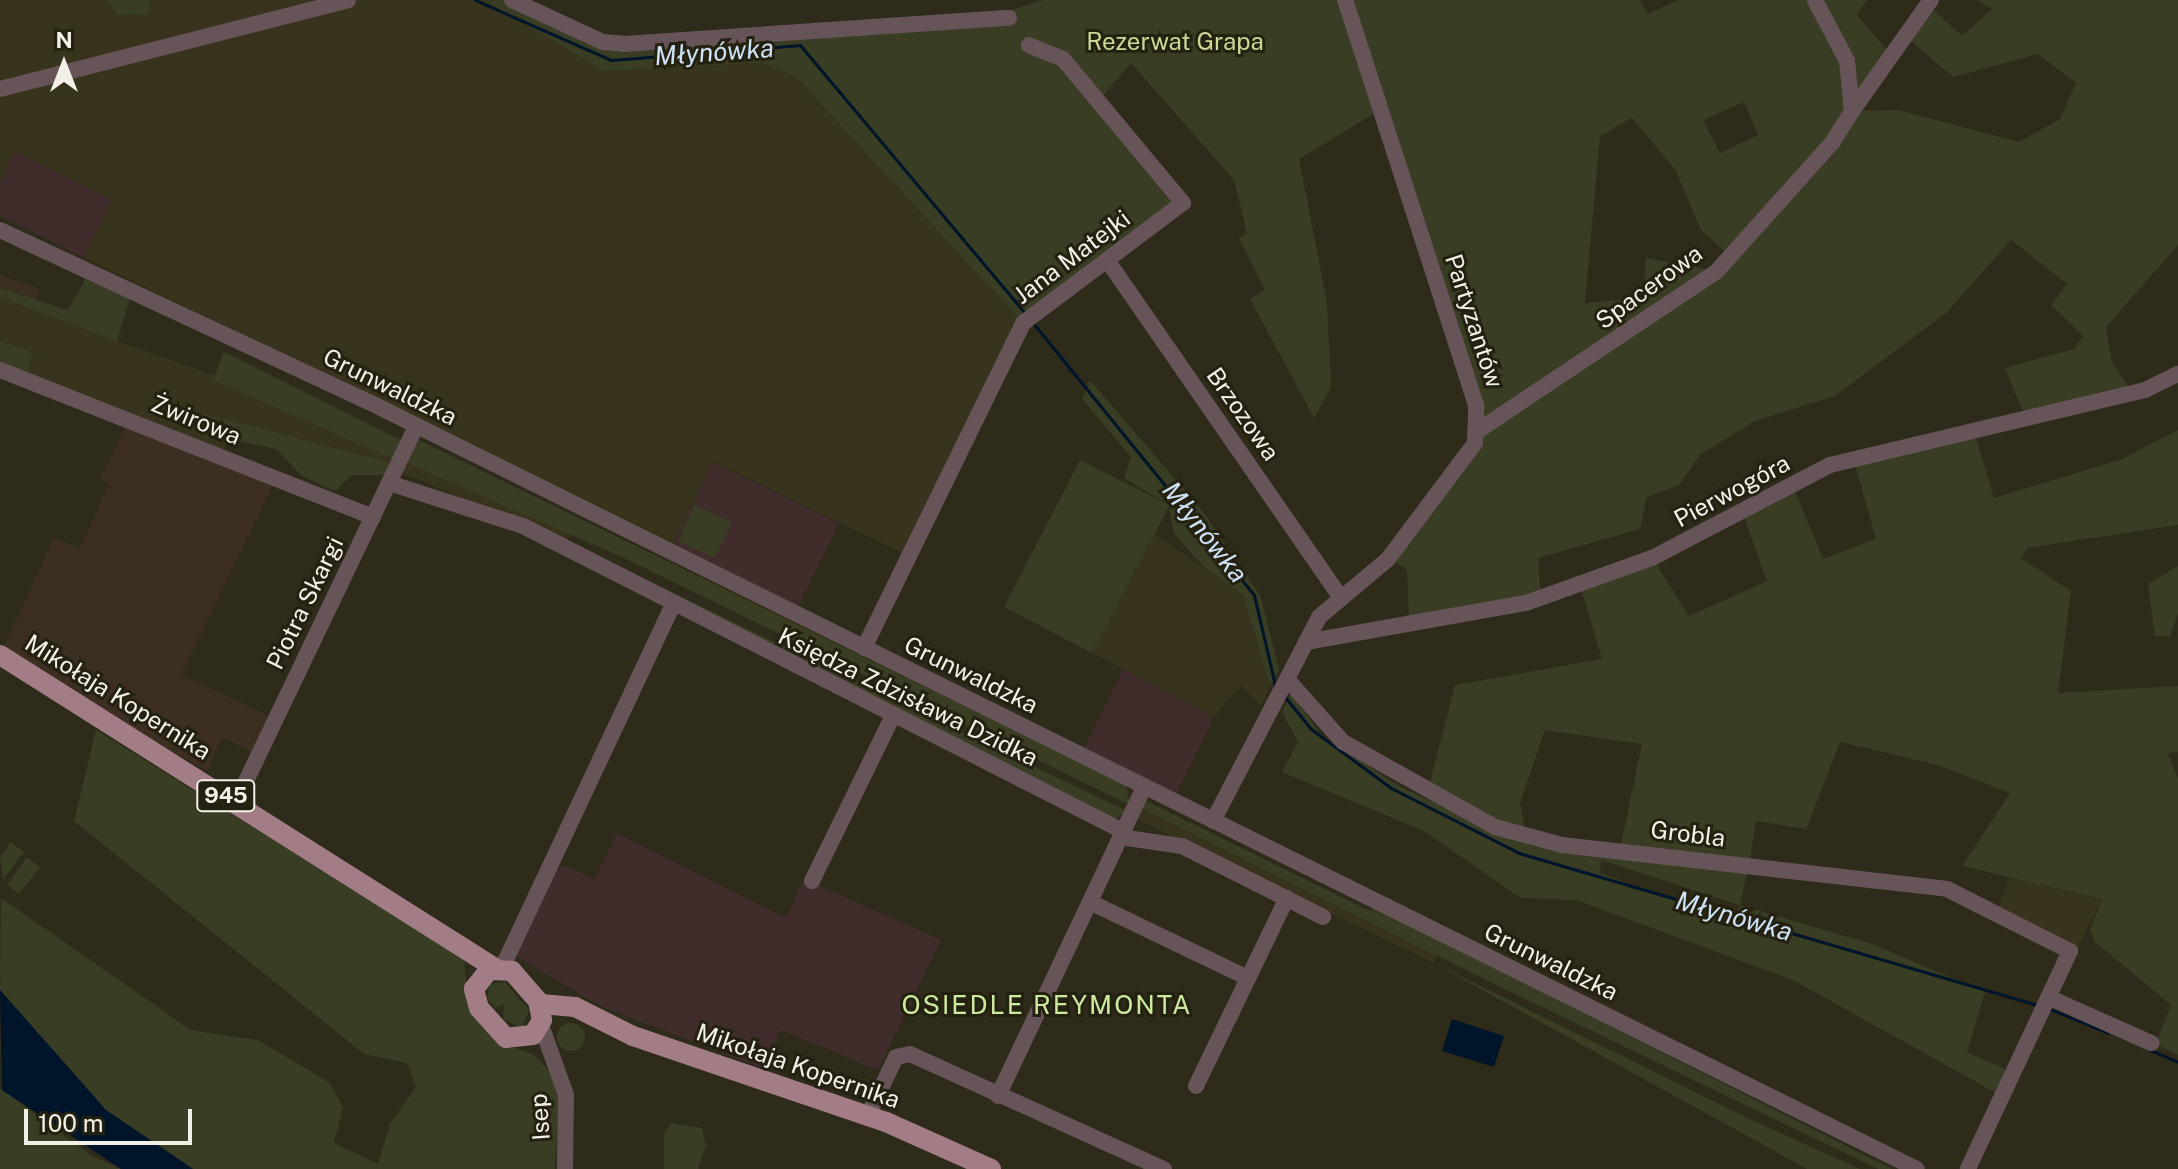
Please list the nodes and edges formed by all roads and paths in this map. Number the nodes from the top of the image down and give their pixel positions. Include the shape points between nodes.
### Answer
1 (348, 0) edge
2 (512, 0) edge
3 (1345, 0) edge
4 (1815, 0) edge
5 (1931, 0) edge
6 (1009, 18) dead end
7 (1029, 45) dead end
8 (0, 89) edge
9 (1852, 111) junction
10 (0, 230) edge
11 (1107, 260) junction
12 (0, 370) edge
13 (2178, 374) edge
14 (416, 426) junction
15 (1476, 432) junction
16 (389, 483) junction
17 (373, 517) junction
18 (1339, 595) junction
19 (672, 606) junction
20 (1306, 642) junction
21 (864, 648) junction
22 (0, 655) edge
23 (1287, 679) junction
24 (893, 716) junction
25 (1144, 787) junction
26 (236, 802) junction
27 (1213, 821) junction
28 (1122, 834) junction
29 (812, 881) dead end
30 (1287, 898) junction
31 (1090, 902) junction
32 (1323, 917) dead end
33 (493, 971) junction
34 (1248, 978) junction
35 (2050, 998) junction
36 (538, 1022) junction
37 (2151, 1043) dead end
38 (1196, 1086) dead end
39 (998, 1096) junction
40 (868, 1115) junction
41 (565, 1169) edge
42 (991, 1169) edge
43 (1164, 1169) edge
44 (1917, 1169) edge
45 (1968, 1169) edge

1 - 8 street
2 - 6 street via 603,42 624,44
3 - 15 street, Partyzantów via 1476,405
4 - 9 street via 1847,61
5 - 9 street, Spacerowa
7 - 11 street, Jana Matejki via 1063,59 1183,203
9 - 15 street, Spacerowa via 1832,143 1717,271
10 - 14 street, Grunwaldzka
11 - 18 street, Brzozowa
11 - 21 street, Jana Matejki via 1023,323
12 - 17 street, Żwirowa
13 - 20 street, Pierwogóra via 2145,390 1830,465 1652,558 1526,603
14 - 16 street, Piotra Skargi
14 - 21 street, Grunwaldzka
15 - 18 street via 1428,512 1388,559
16 - 17 street, Piotra Skargi
16 - 19 street, Księdza Zdzisława Dzidka via 523,526
17 - 26 street, Piotra Skargi
18 - 20 street
19 - 24 street, Księdza Zdzisława Dzidka
19 - 33 street
20 - 23 street
21 - 25 street, Grunwaldzka
22 - 26 main road, Mikołaja Kopernika / 945
23 - 27 street
23 - 35 street, Grobla via 1343,742 1406,784 1535,840 1861,874 1959,892 2070,951
24 - 28 street, Księdza Zdzisława Dzidka
24 - 29 street
25 - 27 street, Grunwaldzka
25 - 28 street
26 - 33 main road, Mikołaja Kopernika / 945 via 452,937
27 - 44 street, Grunwaldzka
28 - 30 street via 1182,846
28 - 31 street
30 - 32 street
30 - 34 street
31 - 34 street
31 - 39 street
33 - 36 main road, 945
33 - 36 main road, 945 via 474,998 488,1020 506,1038
34 - 38 street
35 - 37 street
35 - 45 street, Grobla
36 - 40 main road, Mikołaja Kopernika / 945 via 587,1015
36 - 41 street, Isep via 567,1103
39 - 40 street via 902,1054
39 - 43 street
40 - 42 main road, Mikołaja Kopernika / 945

